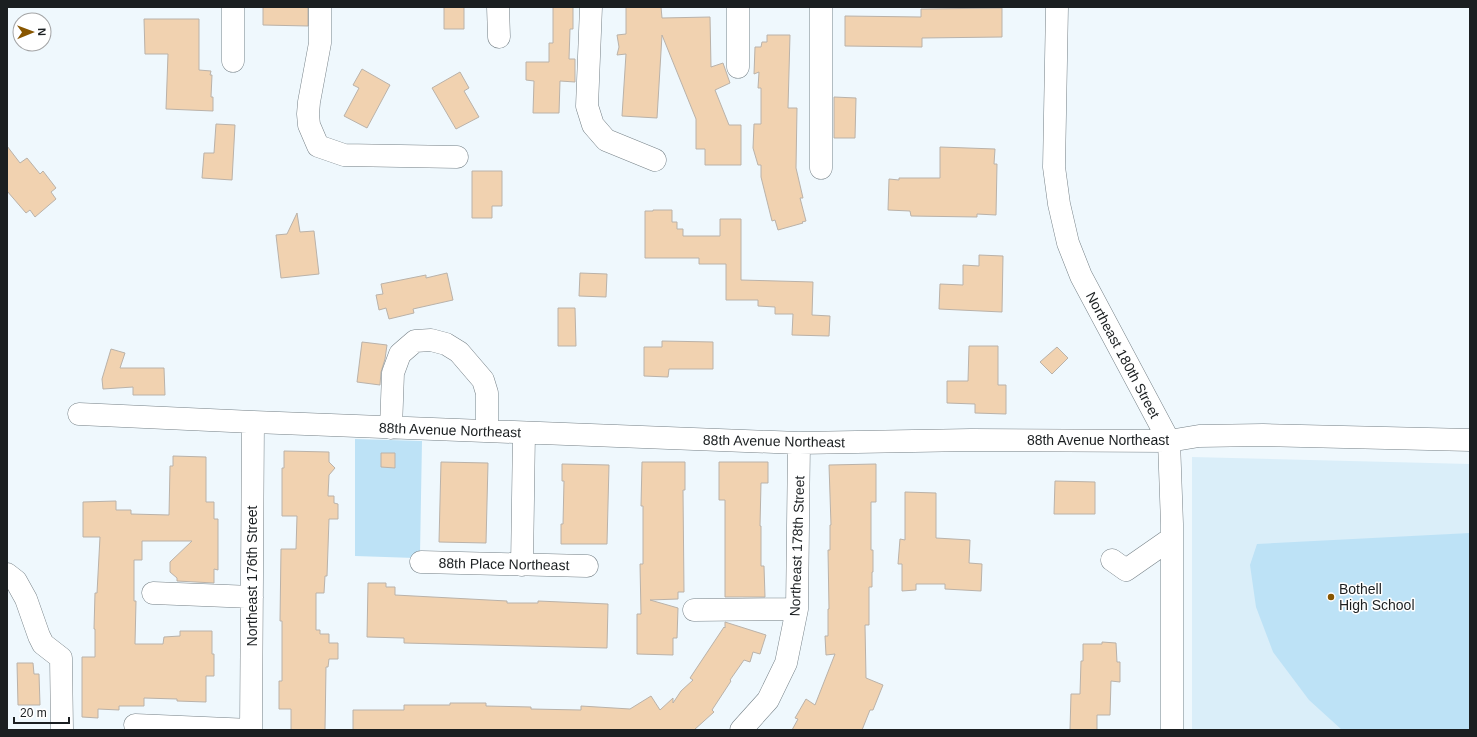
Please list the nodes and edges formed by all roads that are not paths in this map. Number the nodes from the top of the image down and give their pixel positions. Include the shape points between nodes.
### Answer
1 (233, 7) edge
2 (320, 7) edge
3 (498, 7) edge
4 (590, 7) edge
5 (738, 7) edge
6 (822, 7) edge
7 (1057, 7) edge
8 (500, 38) dead end
9 (233, 61) dead end
10 (738, 67) dead end
11 (457, 157) dead end
12 (655, 160) dead end
13 (820, 168) dead end
14 (79, 414) dead end
15 (253, 422) junction
16 (392, 428) junction
17 (487, 431) junction
18 (524, 433) junction
19 (1470, 440) edge
20 (1169, 441) junction
21 (799, 443) junction
22 (1172, 538) junction
23 (1112, 560) dead end
24 (421, 562) dead end
25 (522, 565) junction
26 (587, 566) dead end
27 (7, 574) edge
28 (153, 593) dead end
29 (252, 597) junction
30 (797, 609) junction
31 (694, 610) dead end
32 (135, 725) dead end
33 (62, 730) edge
34 (251, 730) edge
35 (741, 730) edge
36 (1172, 730) edge

1 - 9 street
2 - 11 street via 320,43 308,102 309,125 318,146 344,155
3 - 8 street
4 - 12 street via 587,106 593,125 606,140
5 - 10 street
6 - 13 street
7 - 20 street, Northeast 180th Street via 1054,167 1068,243 1081,276
14 - 15 street, 88th Avenue Northeast
15 - 16 street, 88th Avenue Northeast
15 - 29 street, Northeast 176th Street
16 - 17 street, 88th Avenue Northeast
16 - 17 street via 393,373 400,354 415,341 432,340 446,344 458,352 482,380 487,393
17 - 18 street, 88th Avenue Northeast
18 - 21 street, 88th Avenue Northeast
18 - 25 street
19 - 20 street, 88th Avenue Northeast via 1263,435 1199,436
20 - 21 street, 88th Avenue Northeast via 971,440
20 - 22 street, Northeast 180th Street
21 - 30 street, Northeast 178th Street
22 - 23 street via 1126,570
22 - 36 street, Northeast 180th Street
24 - 25 street, 88th Place Northeast
25 - 26 street, 88th Place Northeast
27 - 33 street via 16,581 26,599 44,644 60,658
28 - 29 street
29 - 34 street, Northeast 176th Street
30 - 31 street
30 - 35 street, Northeast 178th Street via 786,663 768,700
32 - 34 street

